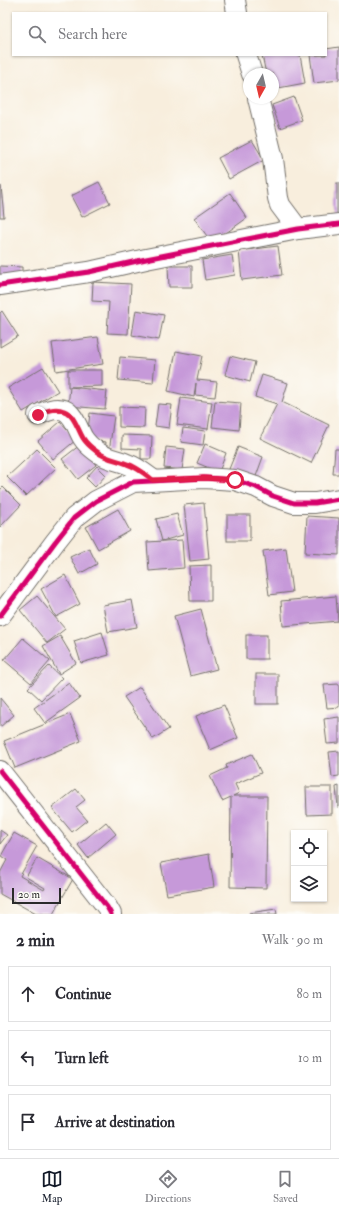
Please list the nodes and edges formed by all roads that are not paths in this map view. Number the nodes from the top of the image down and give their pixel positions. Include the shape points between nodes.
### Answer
1 (235, 0) edge
2 (238, 12) edge
3 (246, 56) edge
4 (250, 68) edge
5 (259, 104) edge
6 (339, 224) edge
7 (298, 229) junction
8 (0, 285) edge
9 (38, 415) dead end
10 (153, 480) junction
11 (339, 499) edge
12 (0, 616) edge
13 (0, 771) edge
14 (111, 914) edge

1 - 2 street
3 - 4 street
5 - 7 street via 273,159 280,205
6 - 7 street
7 - 8 street via 89,272
9 - 10 street via 48,410 65,411 73,419 84,440 96,452 111,460 127,463
10 - 11 street via 235,480 294,503
10 - 12 street via 133,482 96,501 74,518
13 - 14 street

